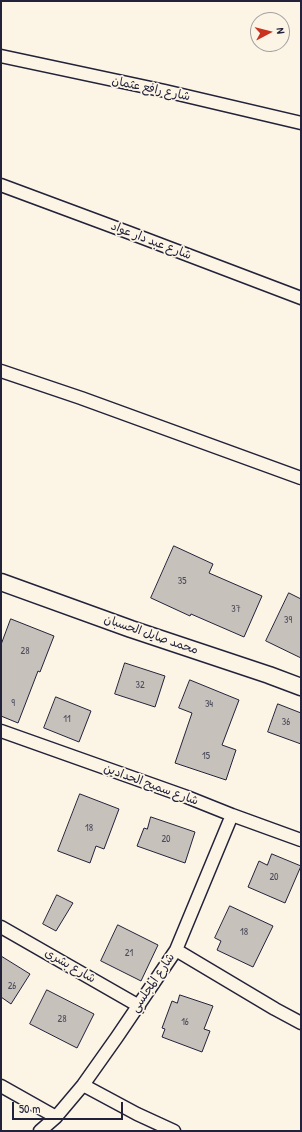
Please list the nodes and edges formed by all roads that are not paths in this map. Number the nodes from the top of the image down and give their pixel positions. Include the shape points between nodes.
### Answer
1 (1, 56) edge
2 (301, 123) edge
3 (1, 185) edge
4 (301, 298) edge
5 (1, 371) edge
6 (301, 478) edge
7 (1, 582) edge
8 (301, 687) edge
9 (1, 731) edge
10 (232, 815) junction
11 (301, 840) edge
12 (1, 927) edge
13 (176, 950) junction
14 (139, 1006) junction
15 (301, 1023) edge
16 (83, 1085) junction
17 (1, 1086) edge
18 (56, 1117) junction
19 (40, 1131) edge
20 (174, 1131) edge

1 - 2 street, شارع رافع عثمان
3 - 4 street, شارع عبد دار عواد
5 - 6 street
7 - 8 street, محمد صايل الحسبان
9 - 10 street, شارع سميح الحدادين
10 - 11 street, شارع سميح الحدادين
10 - 13 street, شارع المجلسي
12 - 14 street, شارع بشرى
13 - 14 street, شارع المجلسي
13 - 15 street
14 - 16 street, شارع المجلسي
16 - 18 street, شارع المجلسي
16 - 20 street
17 - 18 street
18 - 19 street, شارع المجلسي

